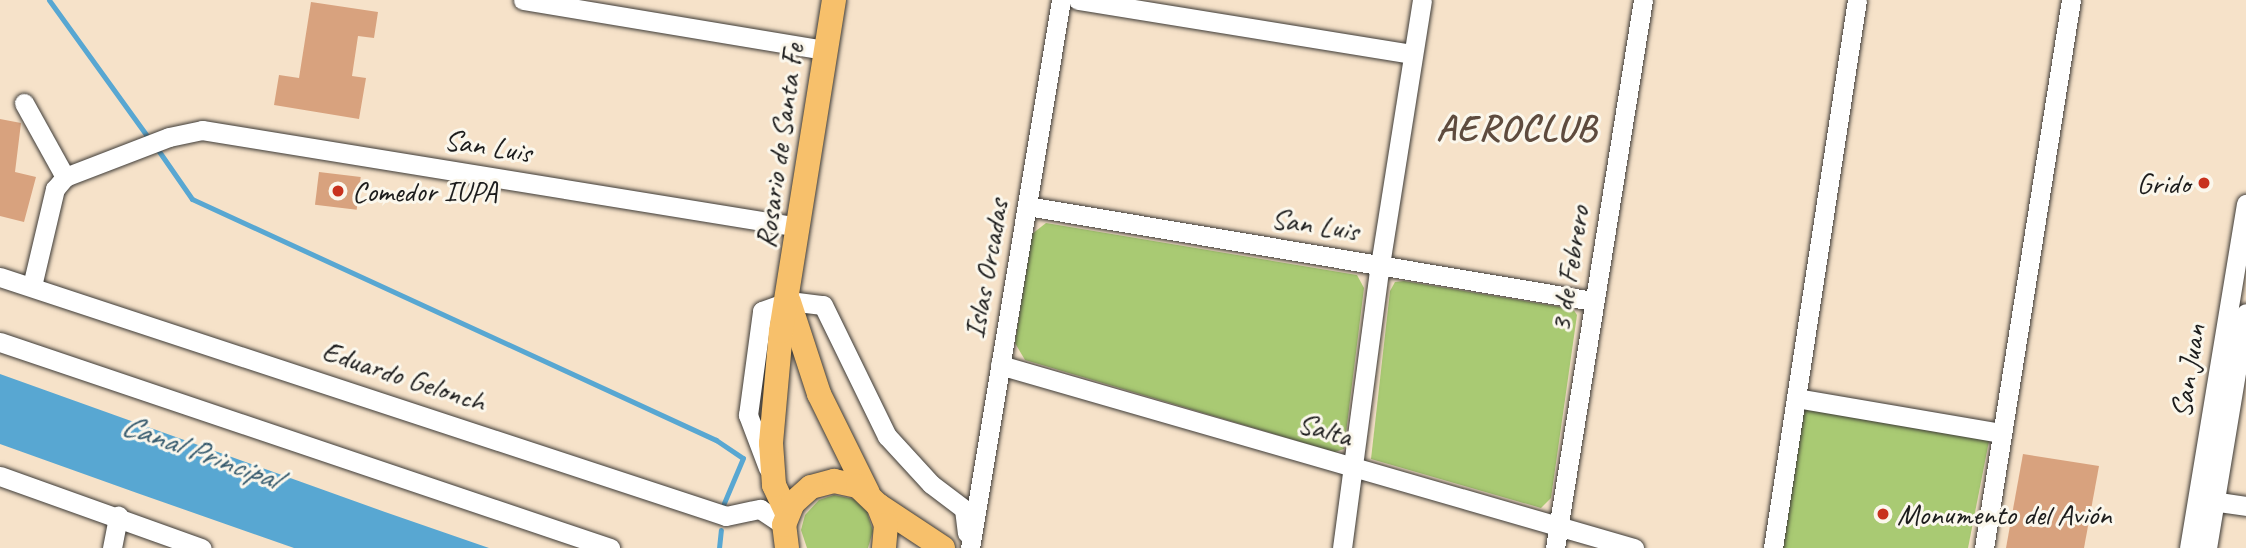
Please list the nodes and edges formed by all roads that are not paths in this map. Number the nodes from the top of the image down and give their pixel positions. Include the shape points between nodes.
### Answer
1 (523, 0) edge
2 (834, 0) edge
3 (1061, 0) edge
4 (1079, 0) edge
5 (1422, 0) edge
6 (1643, 0) edge
7 (1857, 0) edge
8 (2071, 0) edge
9 (598, 6) edge
10 (825, 50) junction
11 (1413, 54) junction
12 (23, 103) dead end
13 (65, 177) junction
14 (2246, 204) edge
15 (1027, 206) junction
16 (798, 226) junction
17 (1380, 265) junction
18 (0, 277) edge
19 (32, 286) junction
20 (789, 301) junction
21 (1593, 301) junction
22 (2246, 313) edge
23 (0, 341) edge
24 (1000, 365) junction
25 (1796, 398) junction
26 (2001, 433) junction
27 (1355, 469) junction
28 (0, 477) edge
29 (873, 499) junction
30 (2206, 500) junction
31 (2246, 506) edge
32 (118, 516) junction
33 (1559, 525) junction
34 (785, 534) edge
35 (112, 548) edge
36 (201, 548) edge
37 (610, 548) edge
38 (884, 548) edge
39 (943, 548) edge
40 (969, 548) edge
41 (1342, 548) edge
42 (1555, 548) edge
43 (1634, 548) edge
44 (1773, 548) edge
45 (1984, 548) edge
46 (2189, 548) edge
47 (2207, 548) edge

1 - 9 street
2 - 10 main road, Rosario de Santa Fe
3 - 15 street, Islas Orcadas
4 - 11 street
5 - 11 street
6 - 21 street, 3 de Febrero
7 - 25 street
8 - 26 street
9 - 10 street
10 - 16 main road, Rosario de Santa Fe
11 - 17 street
12 - 13 street
13 - 16 street, San Luis via 169,137 202,130
13 - 19 street via 55,190
14 - 30 street, San Juan
15 - 17 street, San Luis
15 - 24 street, Islas Orcadas
16 - 20 main road, Rosario de Santa Fe
17 - 21 street, San Luis
17 - 27 street
18 - 19 street, Eduardo Gelonch
19 - 34 street, Eduardo Gelonch via 726,516 760,509
20 - 29 main road, Rosario de Santa Fe via 819,394
20 - 34 main road, Rosario de Santa Fe via 781,331 771,443
20 - 40 street via 823,305 887,436 931,484 964,509
21 - 33 street, 3 de Febrero
22 - 30 street, San Juan
23 - 37 street
24 - 27 street, Salta
24 - 40 street, Islas Orcadas
25 - 26 street
25 - 44 street
26 - 45 street
27 - 33 street, Salta
27 - 41 street
28 - 32 street
29 - 34 main road via 846,482 822,482 801,494
29 - 38 main road via 886,525
29 - 39 main road
30 - 31 street
30 - 46 street, San Juan
30 - 47 street, San Juan
32 - 35 street
32 - 36 street
33 - 42 street, 3 de Febrero
33 - 43 street, Salta

